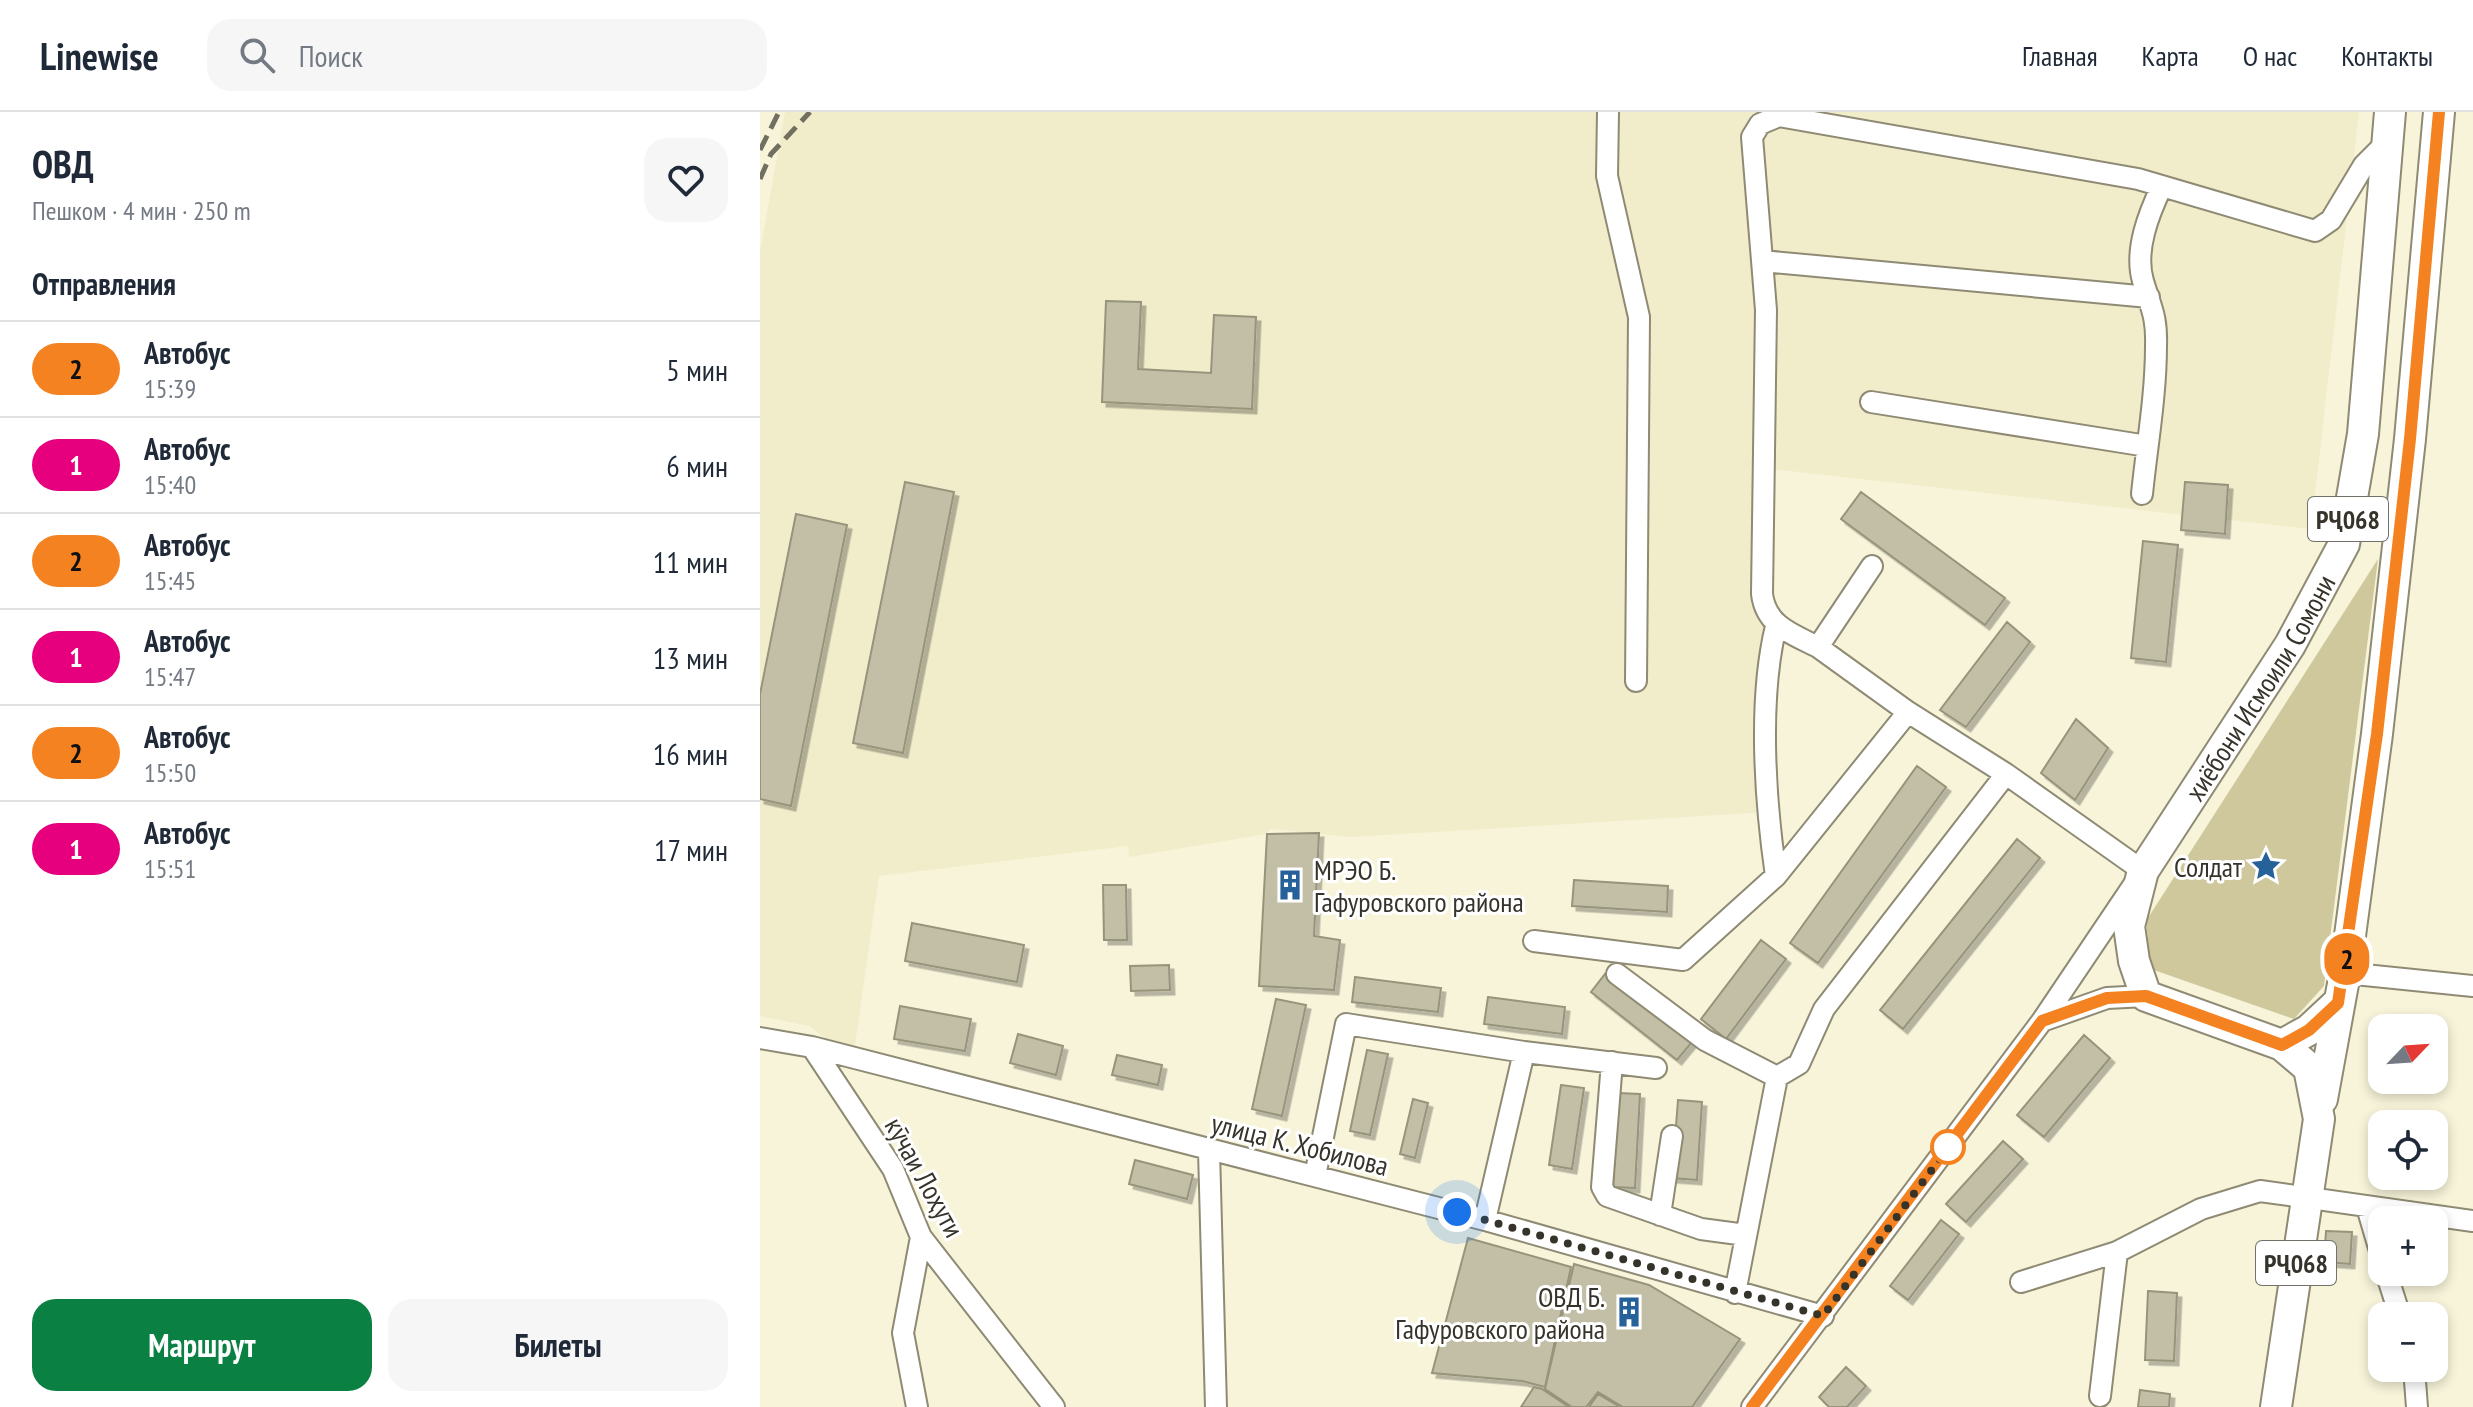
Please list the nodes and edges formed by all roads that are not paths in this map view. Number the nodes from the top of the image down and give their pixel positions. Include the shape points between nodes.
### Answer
1 (1608, 112) edge
2 (2439, 112) edge
3 (2389, 126) edge
4 (2162, 186) junction
5 (1762, 261) junction
6 (2149, 297) junction
7 (1871, 402) dead end
8 (2147, 446) junction
9 (2142, 494) dead end
10 (1872, 566) dead end
11 (1776, 626) junction
12 (1818, 647) junction
13 (1636, 681) dead end
14 (1908, 712) junction
15 (2006, 774) junction
16 (2143, 871) junction
17 (1776, 876) junction
18 (1534, 941) dead end
19 (2345, 973) junction
20 (1617, 974) dead end
21 (2473, 986) edge
22 (2146, 996) junction
23 (2338, 1003) junction
24 (2042, 1021) junction
25 (760, 1038) edge
26 (2282, 1045) junction
27 (812, 1047) junction
28 (1524, 1052) junction
29 (1612, 1062) junction
30 (1656, 1068) dead end
31 (1777, 1077) junction
32 (2319, 1119) junction
33 (1672, 1136) dead end
34 (1209, 1151) junction
35 (1315, 1176) junction
36 (2306, 1198) junction
37 (2367, 1207) junction
38 (2368, 1210) edge
39 (1660, 1215) junction
40 (1485, 1220) junction
41 (2473, 1221) edge
42 (1746, 1235) junction
43 (921, 1237) junction
44 (2117, 1252) junction
45 (2021, 1282) dead end
46 (1735, 1293) junction
47 (1823, 1316) junction
48 (2415, 1382) edge
49 (2100, 1396) dead end
50 (917, 1407) edge
51 (1054, 1407) edge
52 (1216, 1407) edge
53 (1752, 1407) edge
54 (2276, 1407) edge
55 (2417, 1407) edge

1 - 13 street via 1607,176 1639,317
2 - 19 highway, РҶ068 via 2410,439
3 - 4 street via 2331,220 2315,231
3 - 16 highway, хиёбони Исмоили Сомони / РҶ068 via 2363,434 2344,544 2290,645
4 - 5 street via 1779,116 1760,124 1752,137
4 - 6 street via 2149,212 2142,248 2142,278
5 - 6 street
5 - 11 street via 1762,594 1764,609
6 - 8 street via 2157,349
7 - 8 street
8 - 9 street
10 - 12 street
11 - 12 street
11 - 17 street via 1769,654 1766,804
12 - 14 street
14 - 15 street
14 - 17 street
15 - 16 street
15 - 31 street via 1824,1009 1799,1064
16 - 22 highway, РҶ068 via 2129,926
16 - 24 street
17 - 18 street via 1683,960
19 - 21 street
19 - 23 highway, РҶ068
20 - 31 street via 1705,1040
22 - 24 street via 2107,998
22 - 26 highway, РҶ068
23 - 26 highway via 2309,1030
23 - 32 highway, РҶ068
24 - 47 street
25 - 27 street, улица К. Хобилова
26 - 32 highway, РҶ068 via 2309,1068
27 - 34 street, улица К. Хобилова
27 - 43 street, кӯчаи Лоҳути via 893,1169
28 - 29 street
28 - 35 street via 1346,1024
28 - 40 street
29 - 30 street
29 - 39 street via 1602,1187 1616,1200
31 - 42 street
32 - 36 highway, РҶ068
33 - 39 street
34 - 35 street, улица К. Хобилова
34 - 52 street
35 - 40 street, улица К. Хобилова
36 - 37 street
36 - 44 street via 2260,1191 2201,1209
36 - 54 highway, РҶ068
37 - 38 street
37 - 41 street
39 - 42 street via 1701,1229
40 - 46 street, улица К. Хобилова
42 - 46 street
43 - 50 street via 903,1333
43 - 51 street, кӯчаи Лоҳути
44 - 45 street
44 - 49 street
46 - 47 street, улица К. Хобилова
47 - 53 street
48 - 55 street

